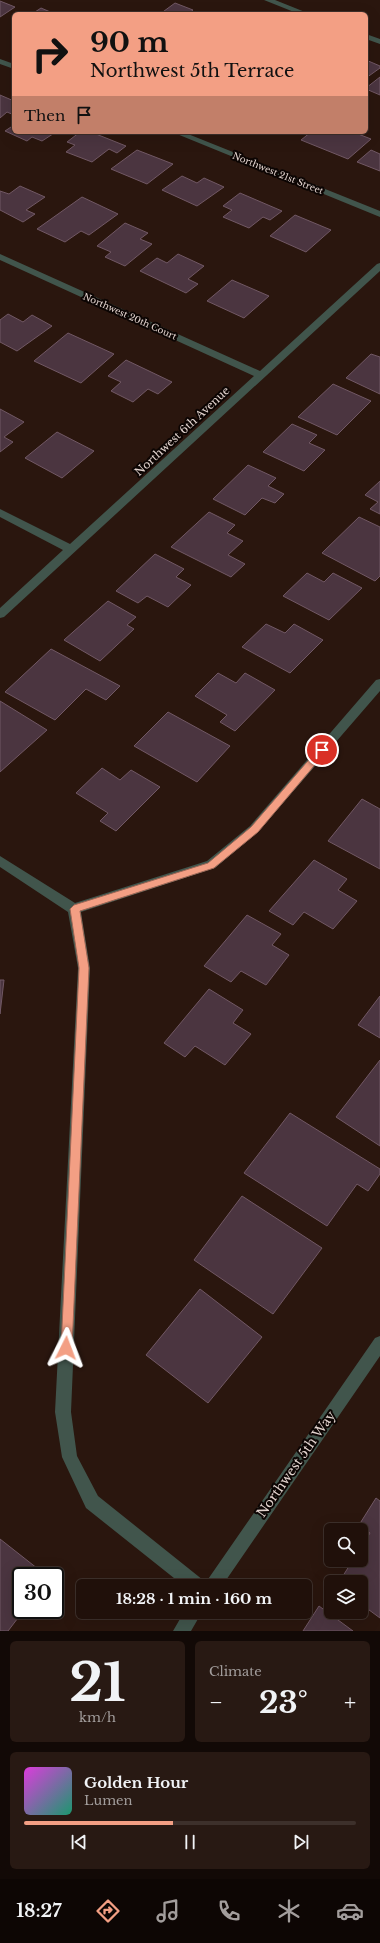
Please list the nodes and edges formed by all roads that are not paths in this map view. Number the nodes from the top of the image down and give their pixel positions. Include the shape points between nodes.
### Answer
1 (268, 0) edge
2 (301, 12) edge
3 (368, 37) edge
4 (380, 42) edge
5 (0, 61) edge
6 (12, 66) edge
7 (181, 134) edge
8 (380, 214) edge
9 (0, 257) edge
10 (380, 266) edge
11 (261, 375) junction
12 (0, 513) edge
13 (70, 550) junction
14 (0, 614) edge
15 (380, 683) edge
16 (0, 862) edge
17 (74, 909) junction
18 (380, 1342) edge
19 (188, 1579) edge
20 (217, 1579) edge
21 (189, 1619) edge
22 (181, 1631) edge

1 - 2 street
3 - 4 street
5 - 6 street
7 - 8 street, Northwest 21st Street
9 - 11 street, Northwest 20th Court
10 - 11 street, Northwest 6th Avenue
11 - 13 street, Northwest 6th Avenue
12 - 13 street
13 - 14 street, Northwest 6th Avenue
15 - 17 street via 254,830 211,865
16 - 17 street
17 - 19 street via 84,968 63,1412 70,1457 92,1502
18 - 20 street, Northwest 5th Way
21 - 22 street

